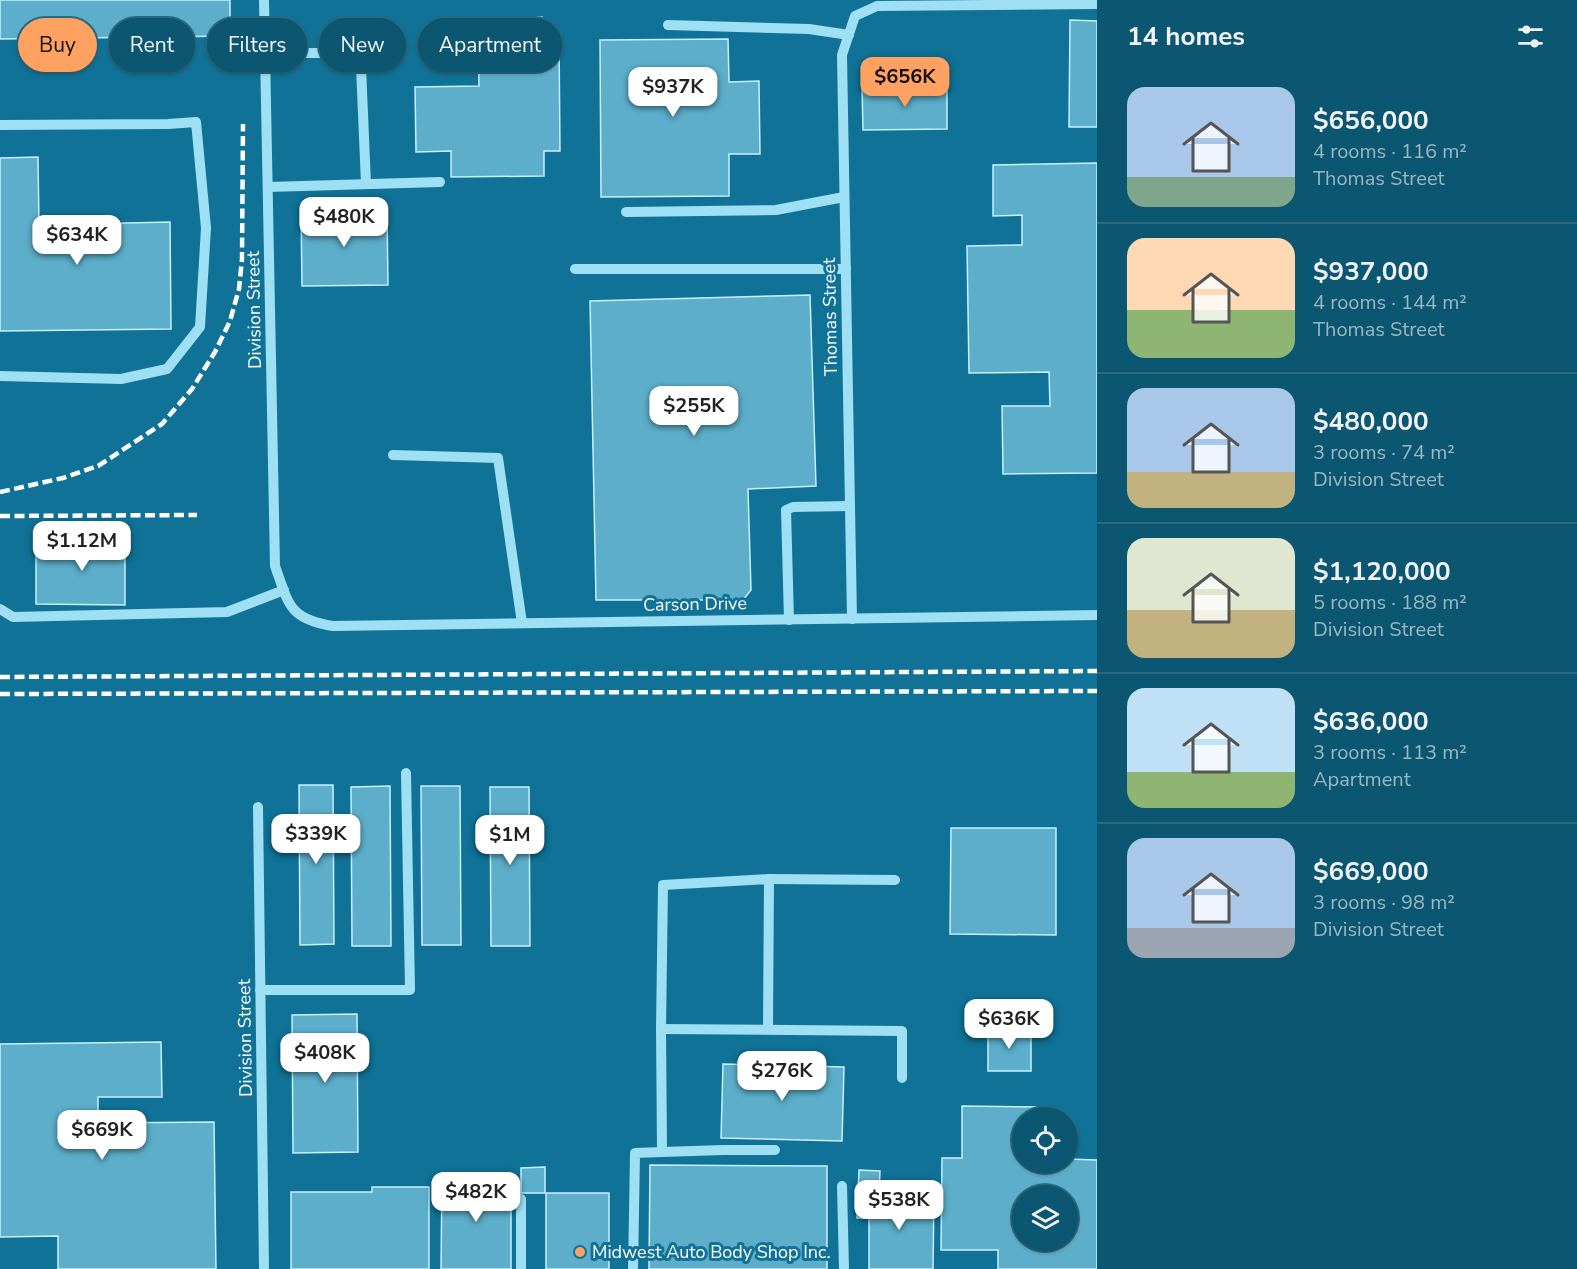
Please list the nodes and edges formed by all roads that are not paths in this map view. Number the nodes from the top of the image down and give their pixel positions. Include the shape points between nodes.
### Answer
1 (264, 0) edge
2 (898, 3) edge
3 (1097, 4) edge
4 (265, 18) edge
5 (668, 25) dead end
6 (849, 35) junction
7 (307, 53) edge
8 (266, 72) edge
9 (0, 125) edge
10 (440, 182) dead end
11 (366, 184) junction
12 (268, 187) junction
13 (844, 197) junction
14 (626, 212) dead end
15 (575, 269) dead end
16 (846, 269) junction
17 (0, 376) edge
18 (393, 455) dead end
19 (850, 506) junction
20 (284, 590) junction
21 (0, 609) edge
22 (297, 614) joint
23 (1097, 615) edge
24 (852, 619) junction
25 (789, 620) junction
26 (522, 623) junction
27 (406, 773) dead end
28 (258, 807) dead end
29 (769, 879) junction
30 (895, 880) dead end
31 (260, 990) junction
32 (661, 1029) junction
33 (768, 1029) junction
34 (902, 1078) dead end
35 (775, 1150) dead end
36 (662, 1152) junction
37 (842, 1186) dead end
38 (521, 1199) dead end
39 (264, 1269) edge
40 (521, 1269) edge
41 (633, 1269) edge
42 (844, 1269) edge

1 - 4 street, Division Street
2 - 3 street
2 - 6 street, Thomas Street via 877,6 855,16
5 - 6 street via 809,28
6 - 13 street, Thomas Street via 842,55
7 - 11 street via 346,53 361,67
8 - 12 street, Division Street
9 - 17 street via 196,122 206,228 200,327 167,369 121,380
10 - 11 street
11 - 12 street
12 - 20 street, Division Street via 275,566
13 - 14 street via 776,210
13 - 16 street, Thomas Street
15 - 16 street
16 - 19 street, Thomas Street
18 - 26 street via 498,458
19 - 24 street, Thomas Street
19 - 25 street via 786,510
20 - 21 street via 227,612 13,617
20 - 22 street, Division Street
22 - 26 street, Carson Drive via 314,623 333,626
23 - 24 street, Carson Drive
24 - 25 street, Carson Drive
25 - 26 street, Carson Drive
27 - 31 street via 410,990
28 - 31 street, Division Street
29 - 30 street
29 - 32 street via 663,885
29 - 33 street
31 - 39 street, Division Street
32 - 33 street
32 - 36 street
33 - 34 street via 902,1030
35 - 36 street
36 - 41 street via 635,1153
37 - 42 street
38 - 40 street

